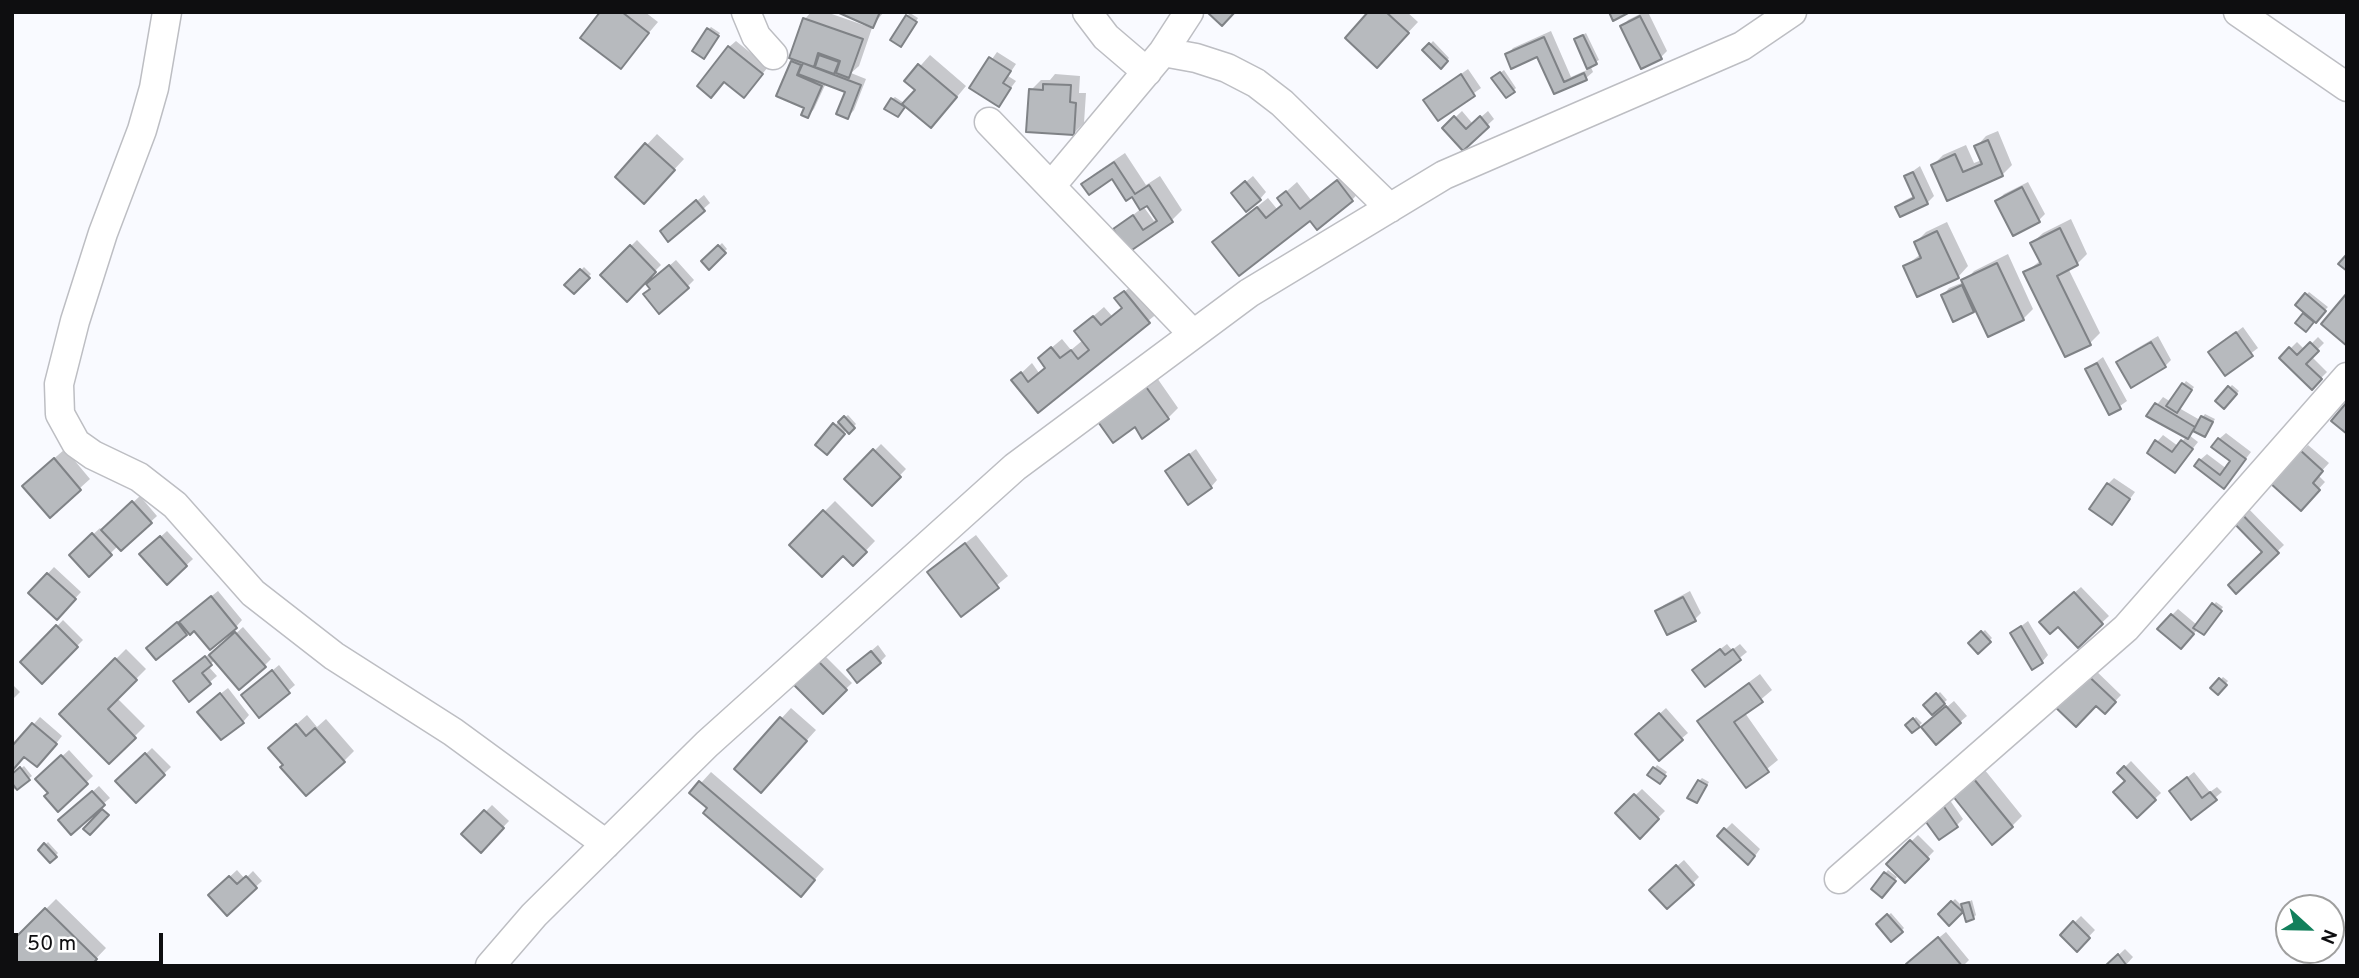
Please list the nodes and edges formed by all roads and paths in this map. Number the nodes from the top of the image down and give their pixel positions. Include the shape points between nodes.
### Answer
1 (167, 12) edge
2 (746, 12) edge
3 (1087, 12) edge
4 (1189, 12) edge
5 (1792, 12) edge
6 (2238, 12) edge
7 (773, 55) dead end
8 (1155, 62) junction
9 (2347, 87) edge
10 (989, 122) dead end
11 (1051, 186) junction
12 (1390, 208) junction
13 (1193, 334) junction
14 (2347, 377) edge
15 (606, 844) junction
16 (1839, 879) dead end
17 (491, 966) edge

1 - 15 street via 142,130 75,321 59,384 60,414 76,443 139,477 175,505 253,593 334,656 453,732
2 - 7 street via 756,36
3 - 8 street via 1106,37
4 - 8 street
5 - 12 street via 1742,46 1444,175
6 - 9 street
8 - 11 street
8 - 12 street via 1206,61 1256,83
10 - 11 street
11 - 13 street
12 - 13 street via 1249,293
13 - 15 street via 1015,467 707,744
14 - 16 street via 2126,628
15 - 17 street via 534,915

